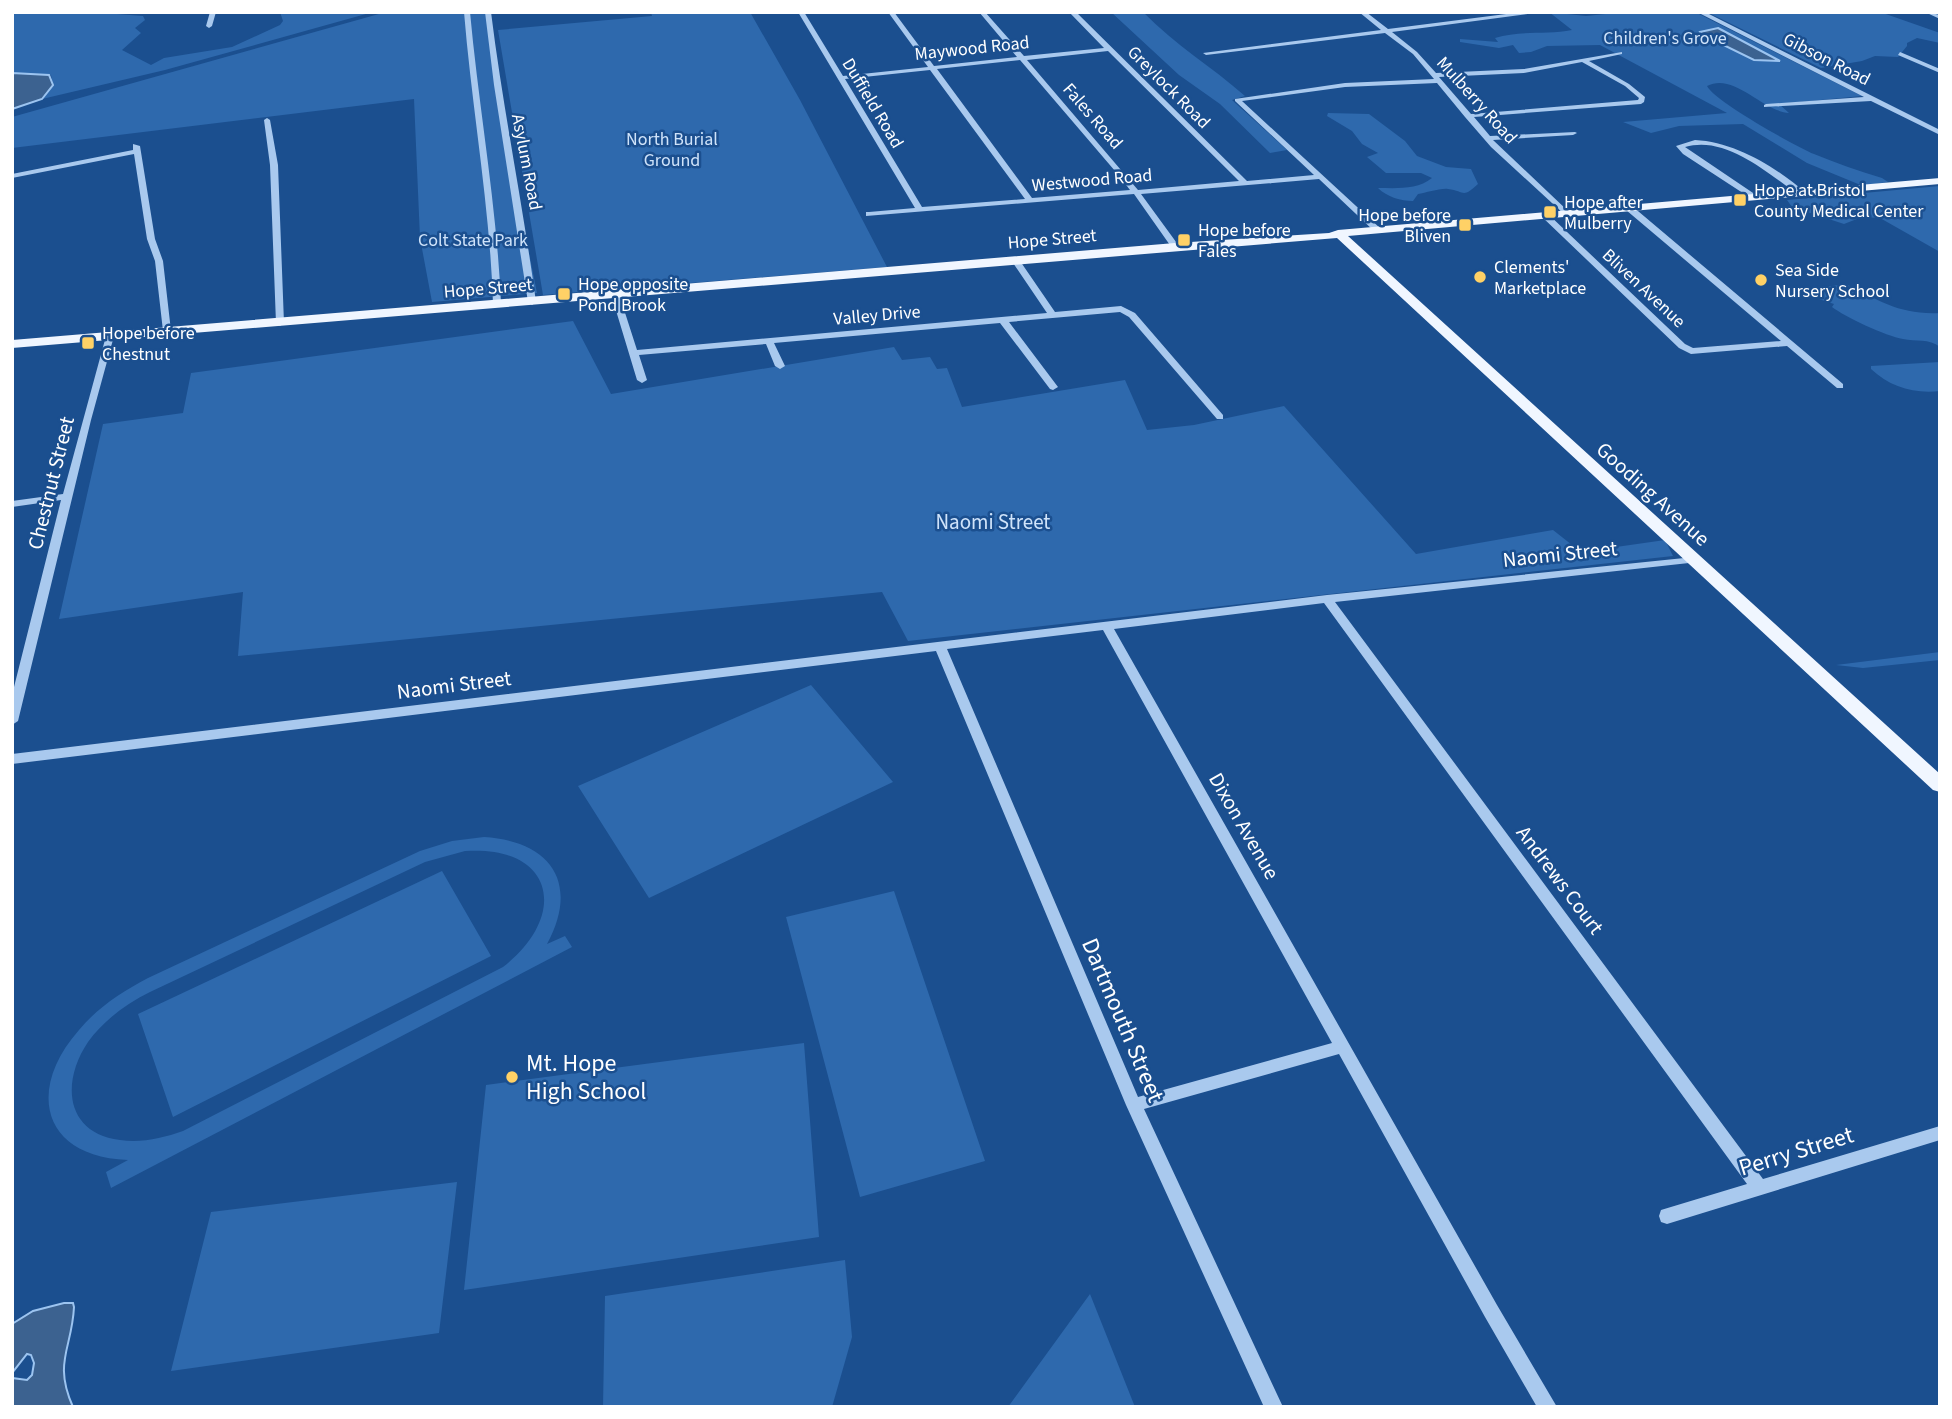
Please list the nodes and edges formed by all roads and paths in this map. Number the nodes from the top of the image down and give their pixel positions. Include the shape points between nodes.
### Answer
1 (213, 12) edge
2 (467, 12) edge
3 (488, 12) edge
4 (800, 12) edge
5 (891, 12) edge
6 (982, 12) edge
7 (1072, 12) edge
8 (1362, 12) edge
9 (1539, 12) edge
10 (1700, 12) edge
11 (1929, 12) edge
12 (1940, 17) edge
13 (209, 26) dead end
14 (1387, 30) junction
15 (1109, 49) junction
16 (1206, 53) dead end
17 (1620, 53) dead end
18 (1900, 54) dead end
19 (1022, 59) junction
20 (1583, 60) junction
21 (932, 68) junction
22 (496, 69) junction
23 (472, 72) junction
24 (1940, 72) edge
25 (839, 78) junction
26 (1435, 78) junction
27 (1870, 99) junction
28 (1766, 106) dead end
29 (1468, 116) junction
30 (267, 120) dead end
31 (1573, 133) dead end
32 (1940, 134) edge
33 (1488, 138) junction
34 (12, 176) edge
35 (1318, 177) junction
36 (1940, 181) edge
37 (1245, 183) junction
38 (1136, 192) junction
39 (1802, 193) junction
40 (1755, 197) junction
41 (1030, 201) junction
42 (1629, 208) junction
43 (920, 210) junction
44 (1565, 213) junction
45 (869, 214) dead end
46 (1544, 215) junction
47 (1377, 229) junction
48 (1338, 233) junction
49 (1175, 246) junction
50 (1015, 260) junction
51 (615, 294) junction
52 (532, 302) junction
53 (497, 304) junction
54 (1052, 314) junction
55 (1002, 319) junction
56 (281, 323) junction
57 (167, 331) junction
58 (110, 336) junction
59 (769, 341) junction
60 (1791, 343) junction
61 (12, 344) edge
62 (1694, 352) joint
63 (635, 353) junction
64 (780, 366) dead end
65 (642, 380) dead end
66 (1840, 386) dead end
67 (1052, 387) dead end
68 (1220, 417) dead end
69 (67, 496) junction
70 (12, 504) edge
71 (1694, 560) junction
72 (1326, 600) junction
73 (1108, 627) junction
74 (940, 647) junction
75 (12, 721) edge
76 (12, 759) edge
77 (1940, 785) edge
78 (1344, 1046) junction
79 (1134, 1105) junction
80 (1940, 1133) edge
81 (1759, 1187) junction
82 (1667, 1216) dead end
83 (1274, 1407) edge
84 (1548, 1407) edge

1 - 13 street
2 - 23 street, Asylum Road
3 - 22 street, Asylum Road
4 - 25 street, Duffield Road
5 - 21 street
6 - 19 street, Fales Road
7 - 15 street, Greylock Road
8 - 14 street, Mulberry Road
9 - 14 street
10 - 27 street, Gibson Road
11 - 12 street
14 - 16 street
14 - 26 street, Mulberry Road via 1415,53
15 - 19 street, Maywood Road
15 - 37 street, Greylock Road
17 - 20 street
18 - 24 street
19 - 21 street, Maywood Road
19 - 38 street, Fales Road
20 - 26 street via 1524,71
20 - 29 street via 1627,85 1642,102
21 - 25 street, Maywood Road
21 - 41 street
22 - 23 street
22 - 52 street, Asylum Road
23 - 53 street, Asylum Road via 495,248
25 - 43 street, Duffield Road
26 - 29 street, Mulberry Road
26 - 35 street via 1238,99
27 - 28 street
27 - 32 street, Gibson Road
29 - 33 street, Mulberry Road
30 - 56 street via 274,165
31 - 33 street
33 - 44 street, Mulberry Road
34 - 57 street via 136,148 159,261
35 - 37 street, Westwood Road
35 - 47 street
36 - 39 main road, Hope Street
37 - 38 street, Westwood Road
38 - 41 street, Westwood Road
38 - 49 street, Fales Road
39 - 40 main road, Hope Street
39 - 40 street via 1722,144 1680,146
40 - 42 main road, Hope Street
41 - 43 street, Westwood Road
42 - 44 main road, Hope Street
42 - 60 street
43 - 45 street, Westwood Road
44 - 46 main road, Hope Street
46 - 47 main road, Hope Street
46 - 62 street, Bliven Avenue via 1682,346
47 - 48 main road, Hope Street
48 - 49 main road, Hope Street
48 - 71 main road, Gooding Avenue
49 - 50 main road, Hope Street
50 - 51 main road, Hope Street
50 - 54 street
51 - 52 main road, Hope Street
51 - 63 street
52 - 53 main road, Hope Street
53 - 56 main road, Hope Street
54 - 55 street, Valley Drive
54 - 68 street, Valley Drive via 1121,309 1132,315
55 - 59 street, Valley Drive
55 - 67 street
56 - 57 main road, Hope Street
57 - 58 main road, Hope Street
58 - 61 main road, Hope Street
58 - 69 street, Chestnut Street
59 - 63 street, Valley Drive
59 - 64 street
60 - 62 street
60 - 66 street
63 - 65 street
69 - 70 street
69 - 75 street, Chestnut Street
71 - 72 street, Naomi Street
71 - 77 main road, Gooding Avenue
72 - 73 street, Naomi Street
72 - 81 street, Andrews Court
73 - 74 street, Naomi Street
73 - 78 street, Dixon Avenue
74 - 76 street, Naomi Street
74 - 79 street, Dartmouth Street
78 - 79 street
78 - 84 street, Dixon Avenue
79 - 83 street, Dartmouth Street
80 - 81 street, Perry Street
81 - 82 street, Perry Street

